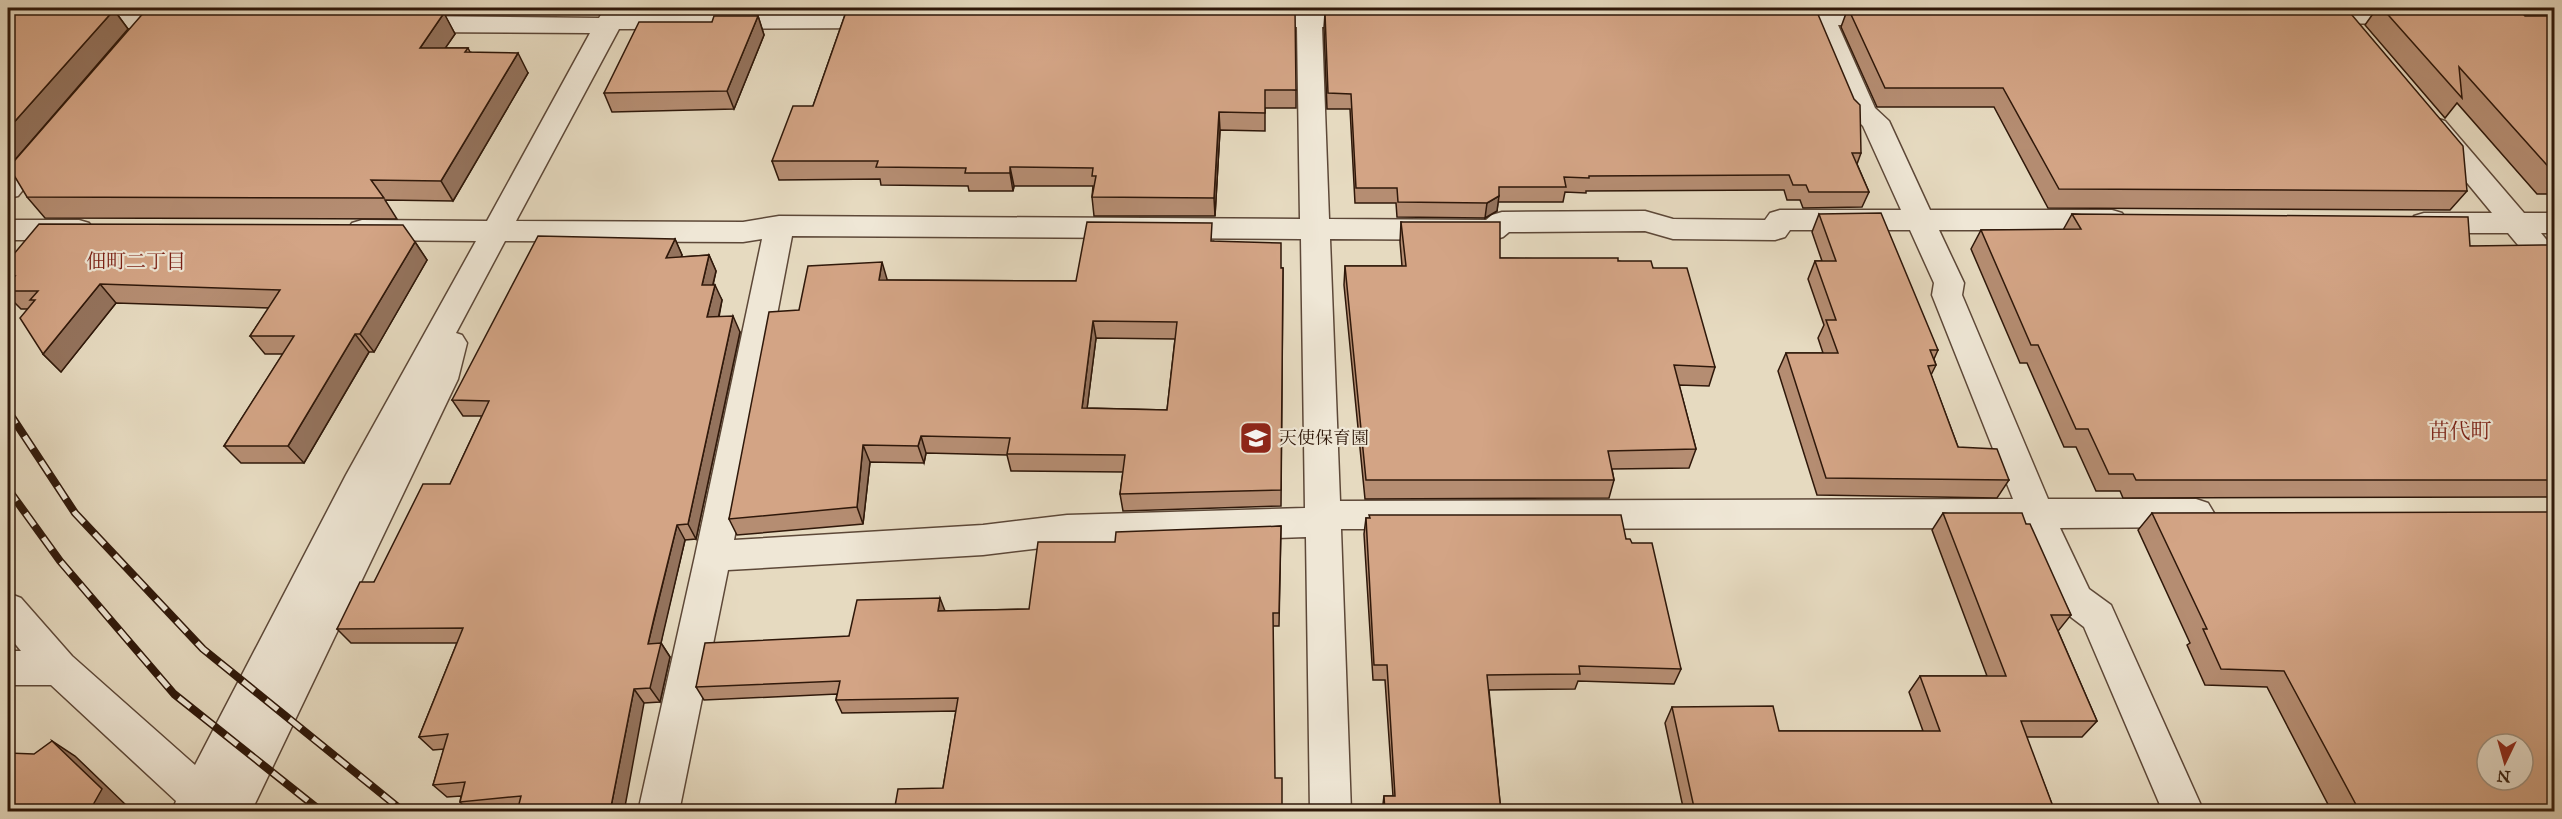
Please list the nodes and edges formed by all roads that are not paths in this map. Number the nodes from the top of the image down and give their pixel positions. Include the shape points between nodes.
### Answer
1 (2338, 12) edge
2 (1310, 13) edge
3 (1820, 13) edge
4 (159, 14) edge
5 (2554, 15) edge
6 (2282, 16) edge
7 (1917, 17) edge
8 (8, 18) edge
9 (611, 18) edge
10 (1751, 18) edge
11 (1227, 19) edge
12 (1393, 19) edge
13 (906, 20) edge
14 (212, 21) edge
15 (378, 23) edge
16 (2364, 43) edge
17 (130, 47) edge
18 (2417, 106) edge
19 (61, 126) edge
20 (8, 189) edge
21 (1921, 219) junction
22 (2135, 220) edge
23 (2397, 222) edge
24 (2516, 223) junction
25 (2554, 223) edge
26 (779, 226) junction
27 (1314, 229) junction
28 (8, 230) edge
29 (102, 230) edge
30 (340, 230) edge
31 (496, 230) junction
32 (2554, 268) edge
33 (2036, 513) junction
34 (2225, 513) edge
35 (1324, 519) junction
36 (713, 556) junction
37 (8, 609) edge
38 (8, 668) edge
39 (59, 668) junction
40 (207, 806) edge
41 (658, 812) edge
42 (1331, 812) edge
43 (2184, 812) edge

1 - 5 street
1 - 6 street
1 - 16 street
2 - 11 street
2 - 12 street
2 - 27 street
3 - 7 street
3 - 10 street
3 - 21 street via 1864,113 1875,121
4 - 8 street
4 - 14 street
4 - 17 street
9 - 13 street
9 - 15 street
9 - 31 street
18 - 24 street
19 - 20 street
21 - 22 street
21 - 27 street via 1780,220 1775,230 1673,229 1645,221 1502,222 1493,230
21 - 33 street via 1949,283 1947,296
23 - 24 street
24 - 25 street
24 - 32 street
26 - 27 street
26 - 31 street via 743,232
26 - 36 street
27 - 35 street
28 - 29 street
30 - 31 street
31 - 40 street via 465,289 442,379
33 - 34 street
33 - 35 street
33 - 43 street via 2076,600 2098,616
35 - 36 street via 1067,530 983,540
35 - 42 street
36 - 41 street
37 - 39 street
38 - 39 street
39 - 40 street

